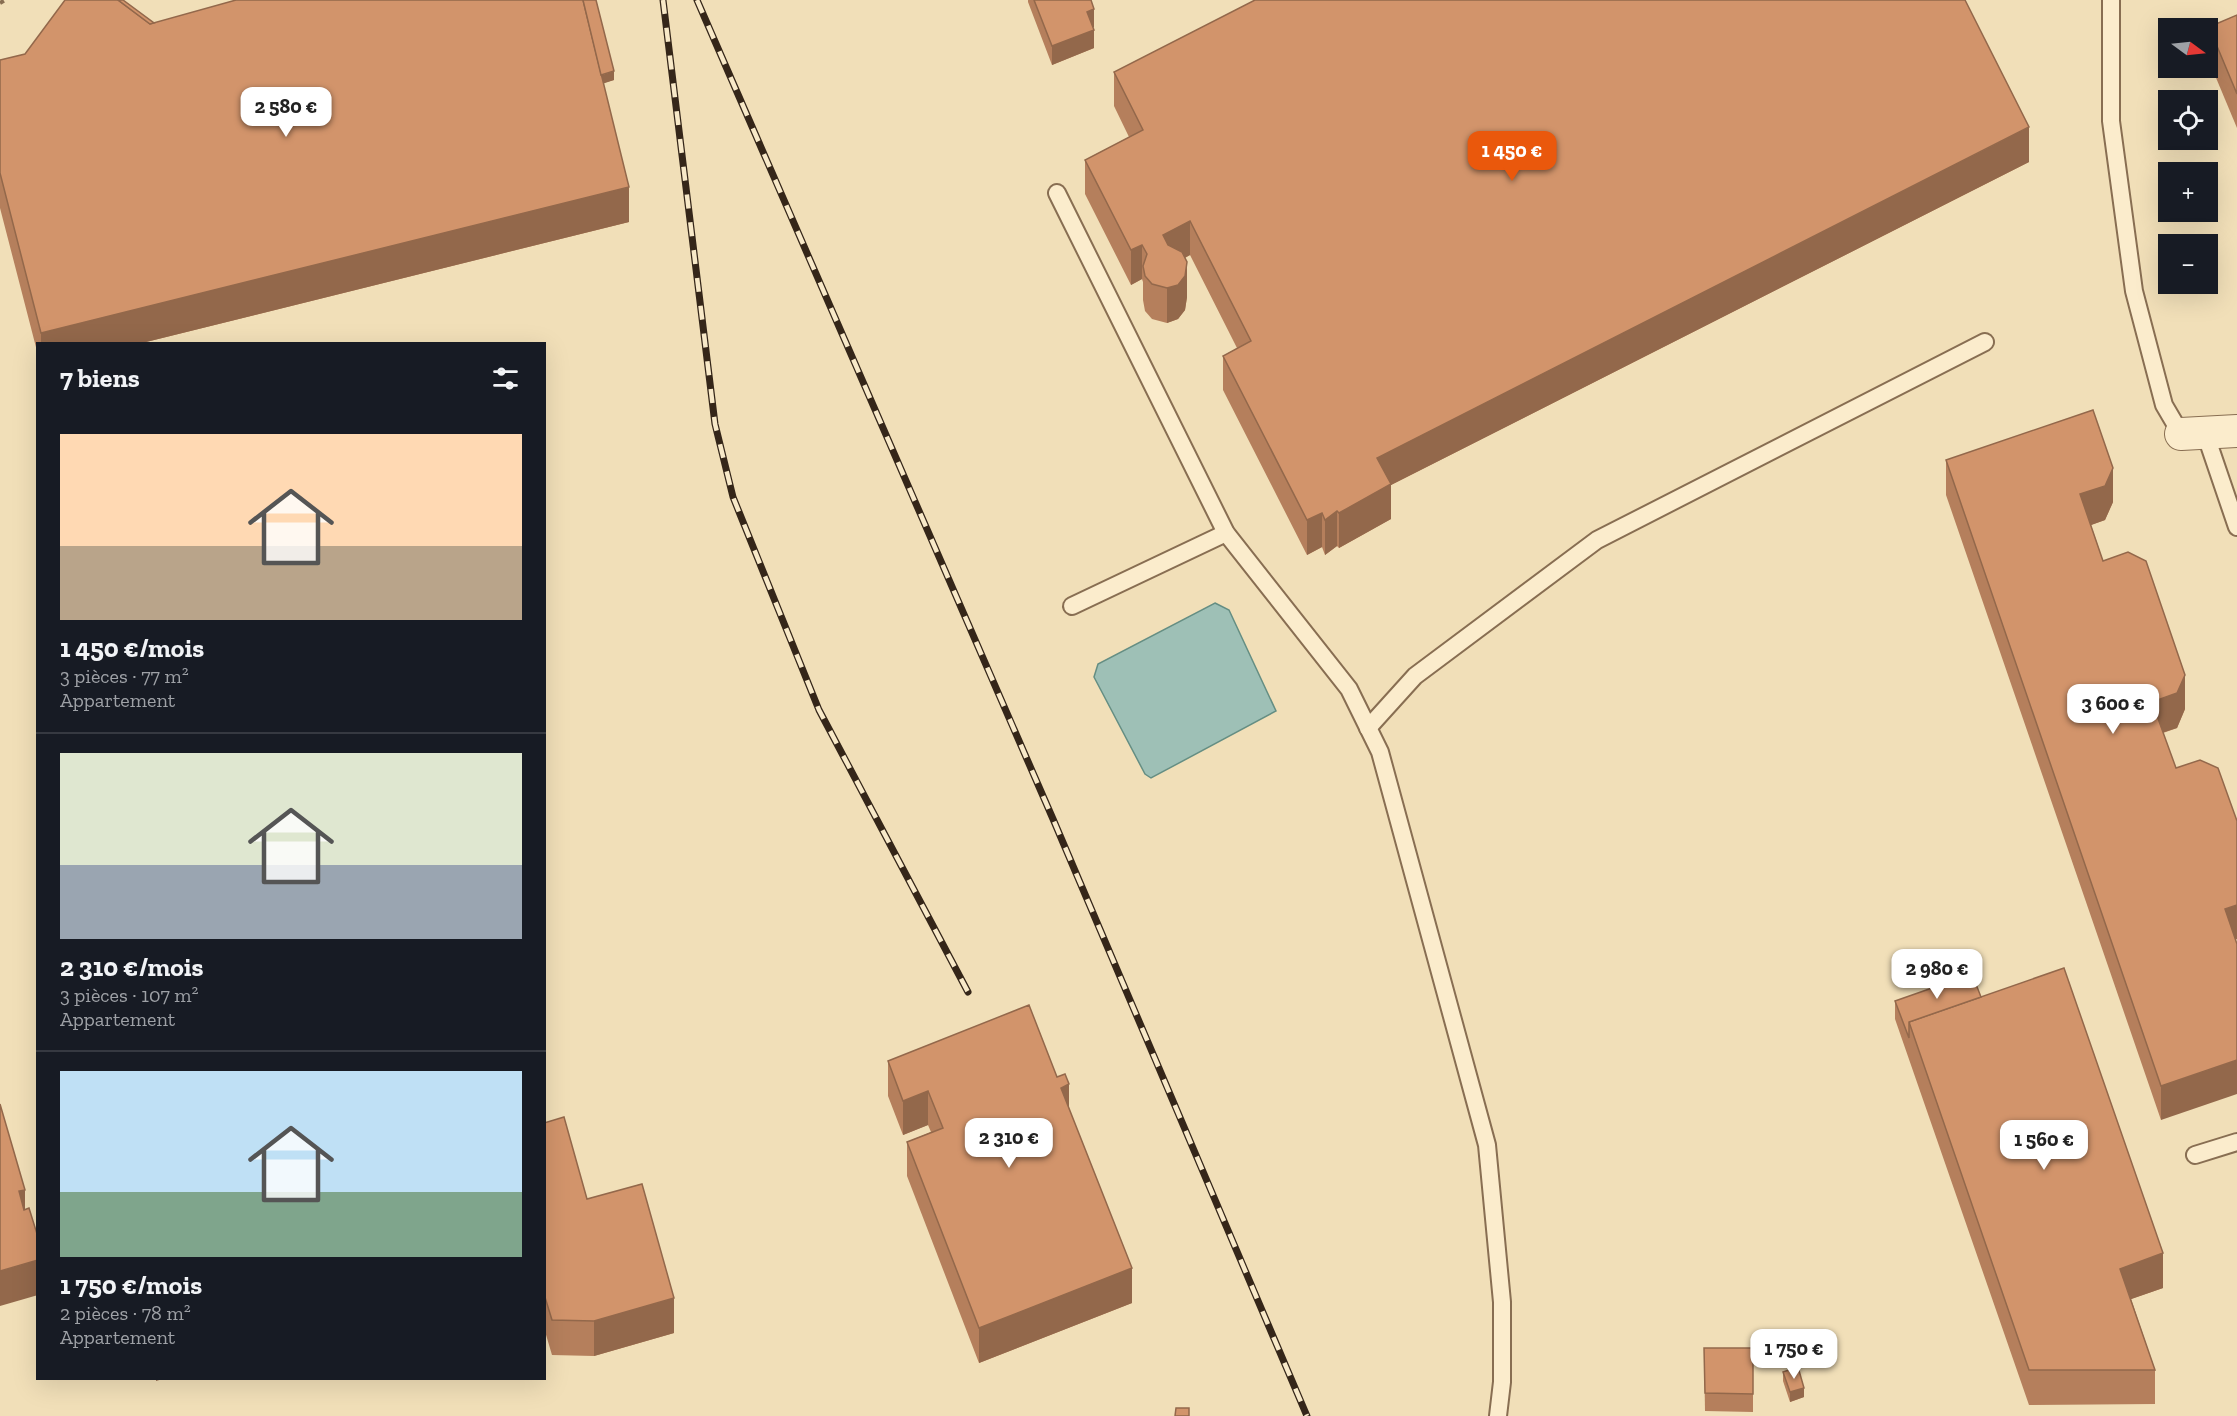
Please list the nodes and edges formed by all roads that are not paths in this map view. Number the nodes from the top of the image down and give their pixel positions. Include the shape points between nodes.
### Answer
1 (2111, 0) edge
2 (1057, 193) dead end
3 (1985, 342) dead end
4 (2237, 431) edge
5 (2193, 433) junction
6 (2237, 527) edge
7 (1226, 533) junction
8 (1072, 606) dead end
9 (1368, 728) junction
10 (2237, 1142) edge
11 (2195, 1155) dead end
12 (1498, 1416) edge

1 - 5 lane via 2111,121 2134,291 2164,405
2 - 7 lane
3 - 9 lane via 1597,540 1414,676
4 - 5 street
5 - 6 lane
7 - 8 lane
7 - 9 lane via 1349,689
9 - 12 lane via 1380,752 1487,1145 1502,1302
10 - 11 lane

